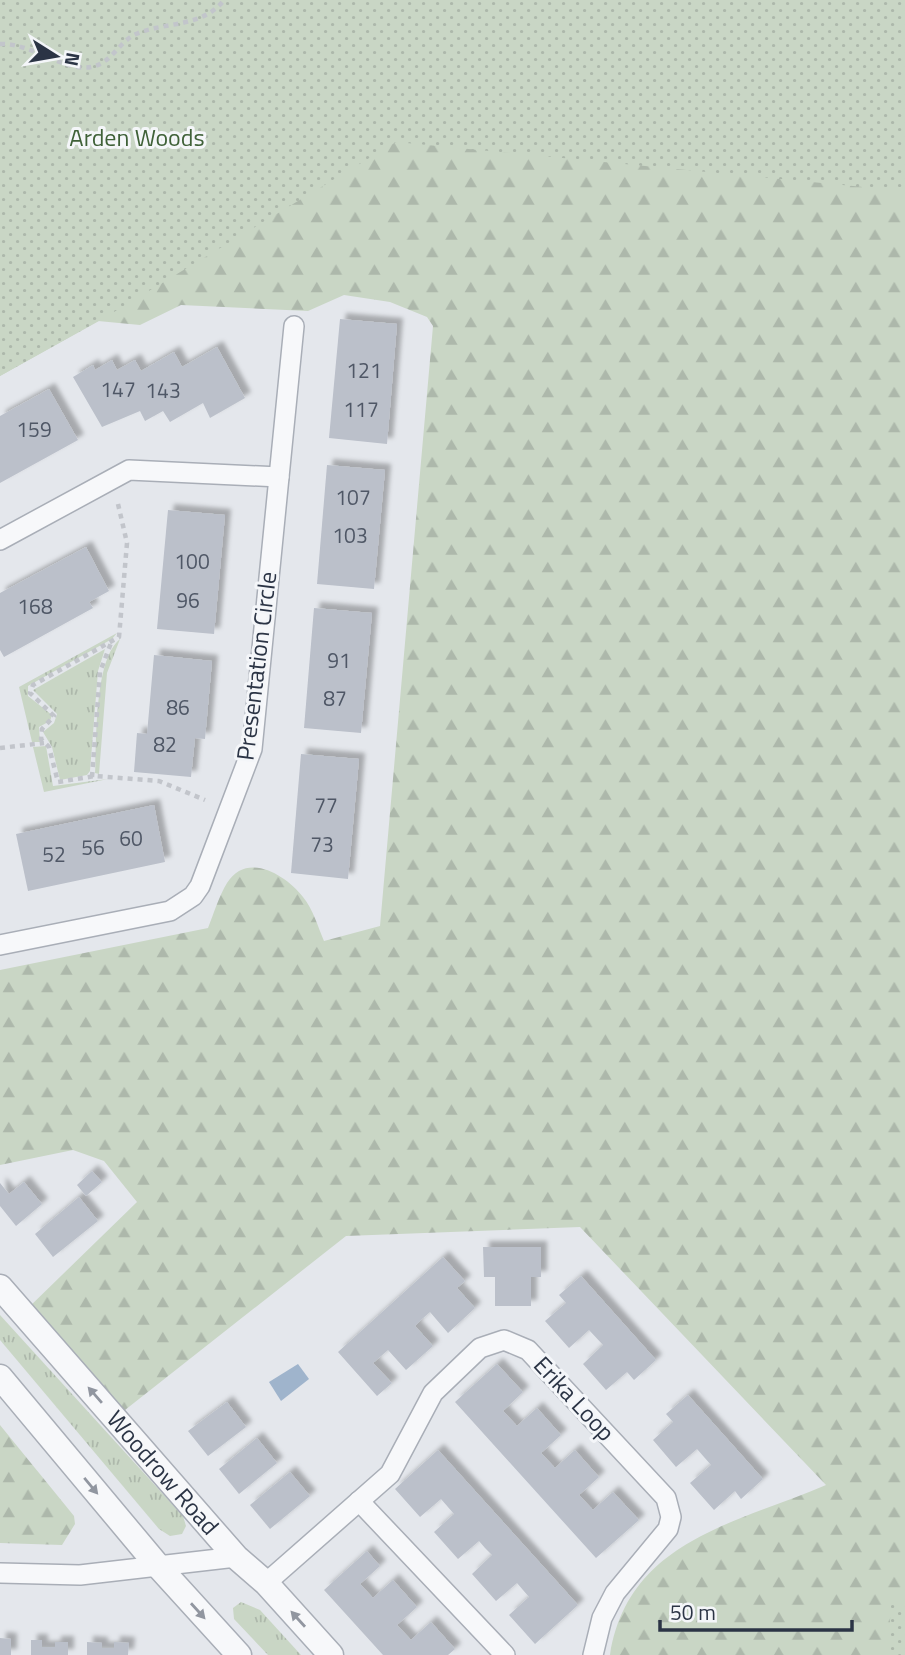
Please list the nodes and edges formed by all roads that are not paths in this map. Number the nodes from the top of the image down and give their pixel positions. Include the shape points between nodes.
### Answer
1 (294, 326) dead end
2 (279, 477) junction
3 (0, 540) edge
4 (0, 946) edge
5 (0, 1287) edge
6 (0, 1377) edge
7 (359, 1501) junction
8 (236, 1557) junction
9 (158, 1566) junction
10 (0, 1573) edge
11 (266, 1583) junction
12 (239, 1655) edge
13 (331, 1655) edge
14 (505, 1655) edge
15 (593, 1655) edge

1 - 2 street, Presentation Circle
2 - 3 street via 129,470
2 - 4 street, Presentation Circle via 252,749 200,886 170,911
8 -> 5 street, Woodrow Road
6 -> 9 street
7 - 11 street, Erika Loop
7 - 14 street
7 - 15 street, Erika Loop via 390,1474 433,1393 480,1348 504,1340 528,1350 666,1498 670,1508 668,1529 615,1593 602,1618
8 - 9 street
8 - 11 street, Woodrow Road
9 - 10 street via 80,1575
9 -> 12 street
13 -> 11 street, Woodrow Road

